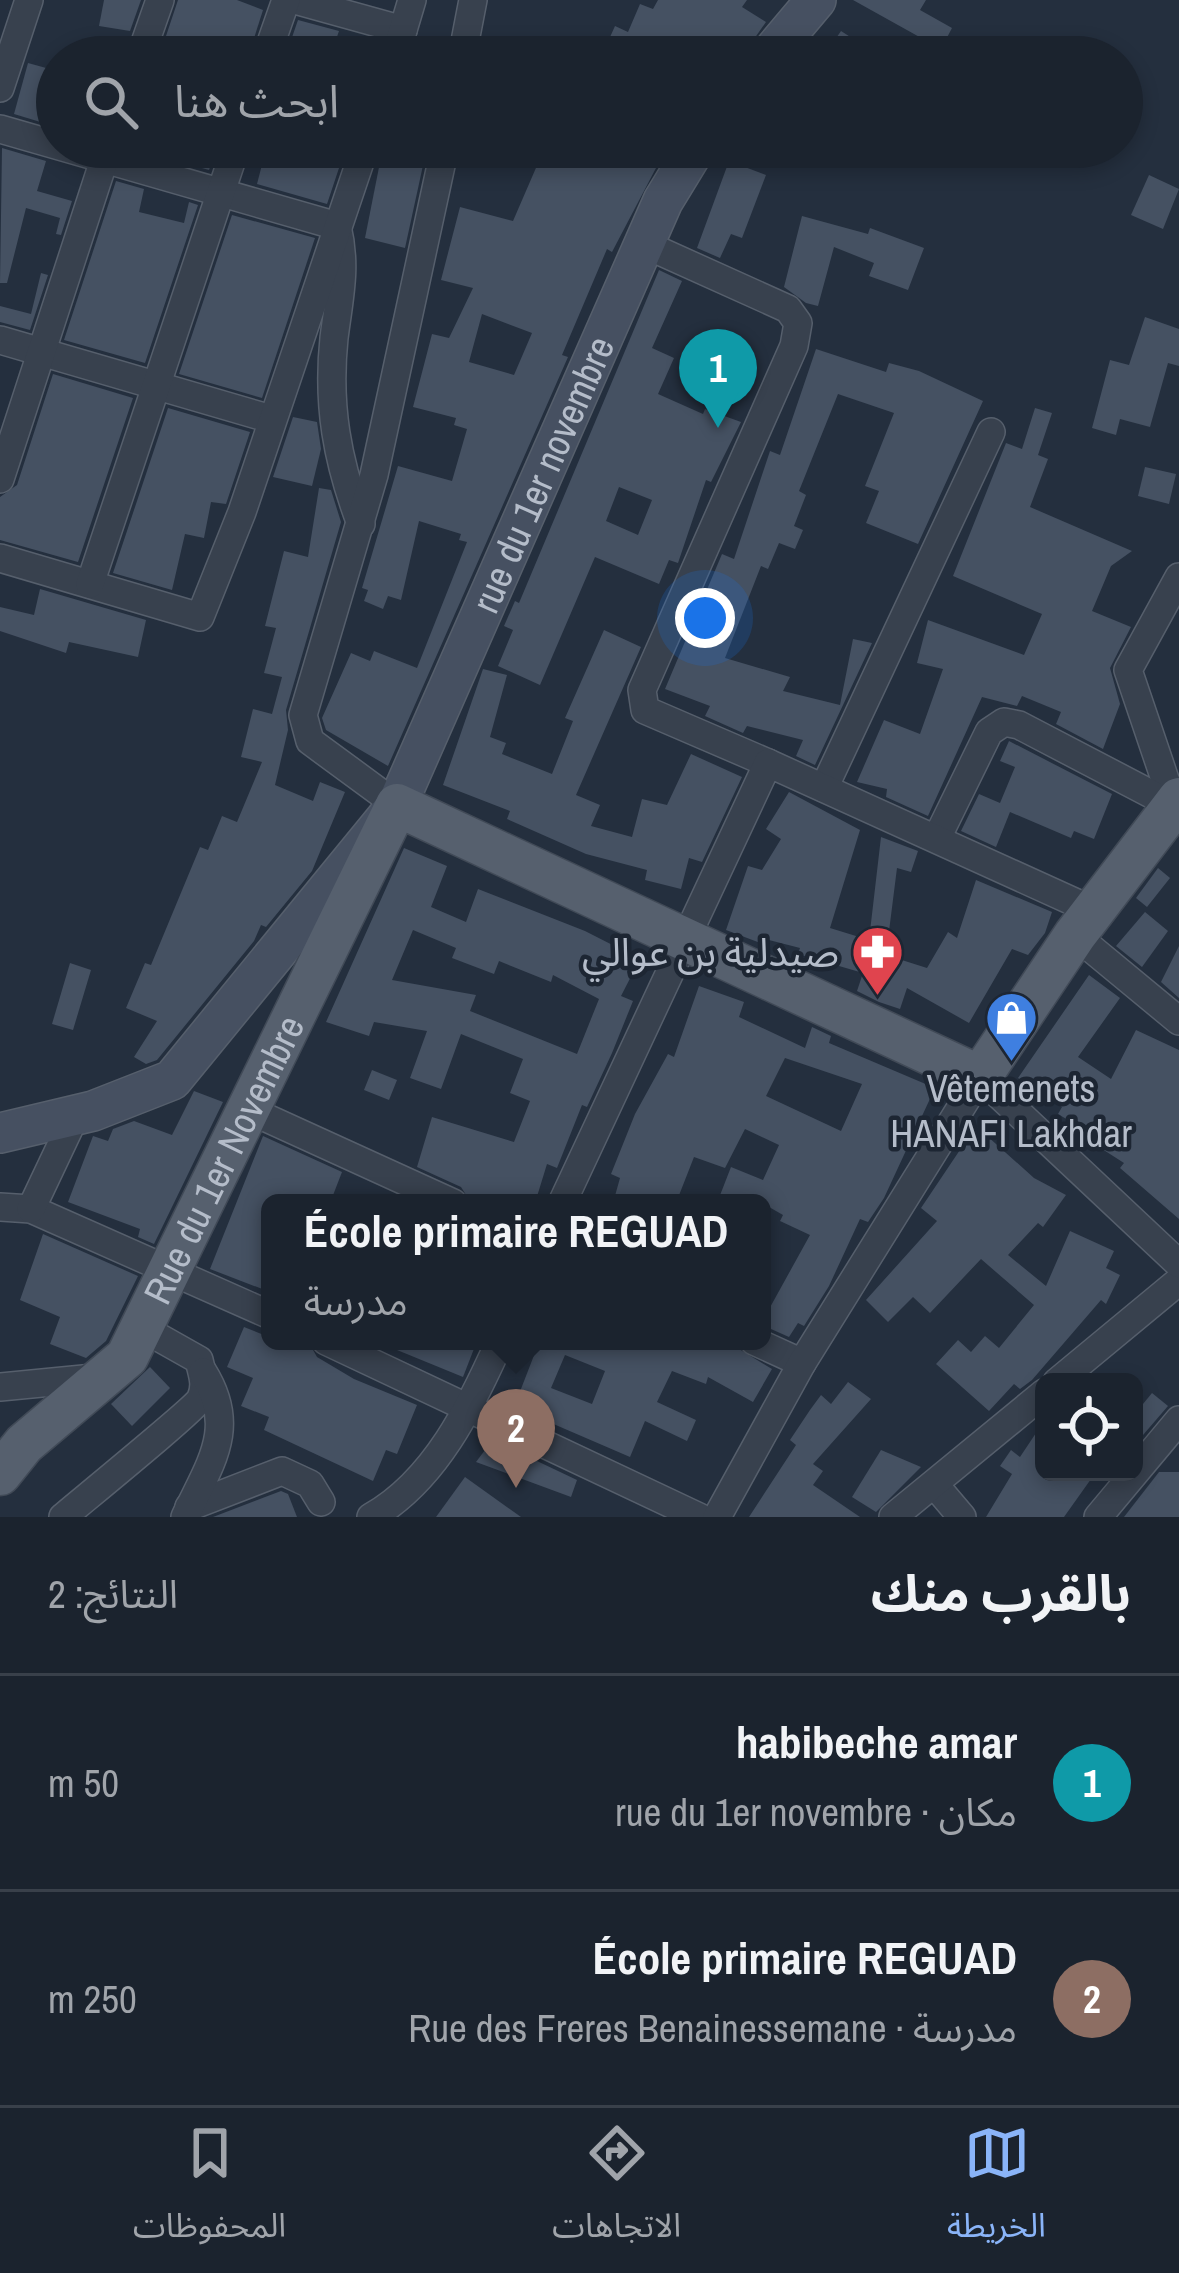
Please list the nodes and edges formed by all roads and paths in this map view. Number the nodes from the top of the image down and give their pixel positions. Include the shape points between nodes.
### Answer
1 (29, 0) edge
2 (160, 0) edge
3 (286, 0) edge
4 (295, 0) edge
5 (412, 0) edge
6 (473, 0) edge
7 (816, 0) edge
8 (403, 29) junction
9 (147, 36) edge
10 (273, 36) edge
11 (401, 36) edge
12 (466, 36) edge
13 (786, 36) edge
14 (0, 88) edge
15 (0, 129) edge
16 (36, 138) edge
17 (102, 168) edge
18 (142, 168) edge
19 (229, 168) edge
20 (358, 168) edge
21 (440, 168) edge
22 (685, 168) edge
23 (219, 196) junction
24 (337, 226) junction
25 (644, 244) junction
26 (0, 340) edge
27 (40, 352) junction
28 (158, 386) junction
29 (271, 418) junction
30 (991, 431) dead end
31 (0, 479) edge
32 (361, 524) junction
33 (0, 557) edge
34 (1179, 577) edge
35 (90, 584) junction
36 (768, 763) junction
37 (824, 788) junction
38 (1176, 802) edge
39 (397, 806) junction
40 (938, 838) junction
41 (1084, 923) junction
42 (685, 941) junction
43 (1179, 1021) edge
44 (980, 1077) junction
45 (250, 1109) junction
46 (76, 1114) junction
47 (0, 1133) edge
48 (434, 1194) edge
49 (566, 1194) edge
50 (0, 1208) edge
51 (31, 1209) junction
52 (1179, 1264) edge
53 (172, 1270) junction
54 (1179, 1281) edge
55 (261, 1311) edge
56 (144, 1329) junction
57 (771, 1349) edge
58 (345, 1350) edge
59 (496, 1350) edge
60 (802, 1363) junction
61 (201, 1368) junction
62 (1068, 1373) edge
63 (109, 1377) junction
64 (0, 1388) edge
65 (1035, 1400) edge
66 (470, 1408) junction
67 (1179, 1420) edge
68 (0, 1474) edge
69 (934, 1484) junction
70 (321, 1502) dead end
71 (187, 1512) edge
72 (63, 1517) edge
73 (370, 1517) edge
74 (699, 1517) edge
75 (717, 1517) edge
76 (893, 1517) edge
77 (962, 1517) edge
78 (1098, 1517) edge

1 - 14 street
2 - 9 street
3 - 10 street
4 - 8 street
5 - 8 street
6 - 12 street
7 - 13 main road
8 - 11 street
15 - 16 street
17 - 27 street
18 - 23 street
19 - 23 street
20 - 24 street
21 - 32 street
22 - 25 main road, rue du 1er novembre
23 - 24 street
23 - 28 street
24 - 29 street
24 - 32 street via 346,261 331,417
25 - 36 street via 788,309 798,323 641,690 645,710
25 - 39 main road, rue du 1er novembre
26 - 27 street
27 - 28 street
27 - 31 street
28 - 29 street
28 - 35 street
29 - 35 street via 200,616
30 - 37 street
32 - 39 street via 303,715 310,741
33 - 35 street
34 - 38 street via 1128,670
36 - 37 street
36 - 42 street
37 - 40 street
38 - 40 street via 1004,722 989,732
38 - 41 main road
39 - 42 main road
39 - 45 main road, Rue du 1er Novembre
39 - 46 main road, rue du 1er novembre via 172,1080
40 - 41 street
41 - 43 street
41 - 44 main road
42 - 44 main road
42 - 49 street
44 - 52 street
44 - 60 street
45 - 48 street
45 - 53 main road, Rue du 1er Novembre
46 - 47 main road, rue du 1er novembre
46 - 51 street
50 - 51 street
51 - 53 street
53 - 55 street
53 - 56 main road, Rue du 1er Novembre
54 - 62 street
56 - 61 street
56 - 63 main road, Rue du 1er Novembre
57 - 60 street
58 - 66 street
59 - 66 street
60 - 75 street
61 - 71 street via 220,1399 222,1430
61 - 72 street via 199,1403
63 - 64 street
63 - 68 main road, Rue du 1er Novembre via 39,1431
65 - 69 street
66 - 73 street via 445,1445
66 - 74 street
67 - 78 street
69 - 76 street
69 - 77 street
70 - 71 street via 310,1484 282,1471

